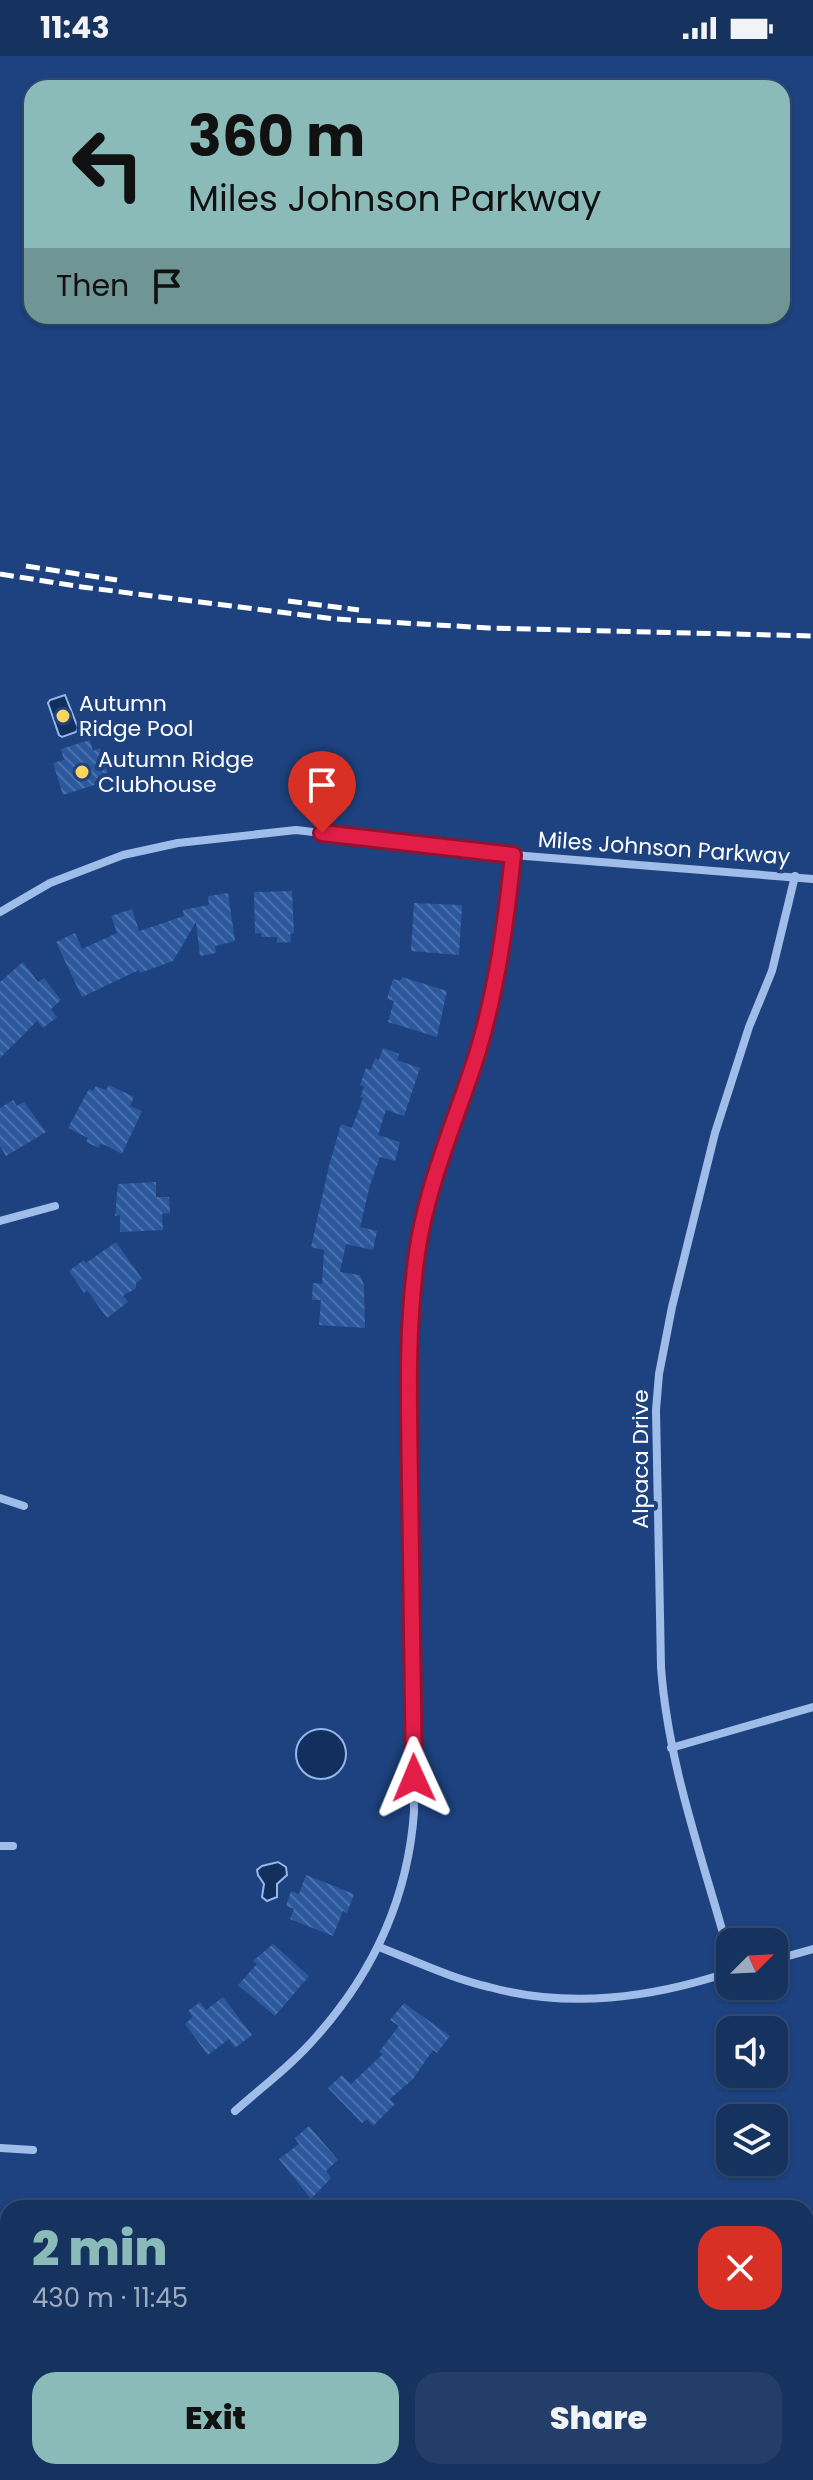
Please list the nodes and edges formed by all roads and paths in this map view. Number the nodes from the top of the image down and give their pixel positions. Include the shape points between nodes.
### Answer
1 (513, 855) junction
2 (795, 876) junction
3 (813, 879) edge
4 (0, 912) edge
5 (55, 1206) dead end
6 (0, 1221) edge
7 (0, 1498) edge
8 (24, 1506) dead end
9 (813, 1707) edge
10 (671, 1748) junction
11 (0, 1846) edge
12 (13, 1846) dead end
13 (722, 1928) edge
14 (379, 1947) junction
15 (813, 1949) edge
16 (788, 1956) edge
17 (716, 1976) edge
18 (235, 2111) dead end
19 (0, 2148) edge
20 (33, 2150) dead end

1 - 2 street, Miles Johnson Parkway
1 - 4 street, Miles Johnson Parkway via 296,830 203,840 96,864
1 - 14 street via 493,997 438,1165 412,1290 414,1812 401,1887
2 - 3 street, Miles Johnson Parkway
2 - 10 street, Alpaca Drive via 772,971 715,1133 659,1374 661,1667
5 - 6 street
7 - 8 street
9 - 10 street
10 - 13 street, Alpaca Drive
11 - 12 street
14 - 17 street via 491,1988 574,1999 654,1993
14 - 18 street via 314,2039
15 - 16 street
19 - 20 street

